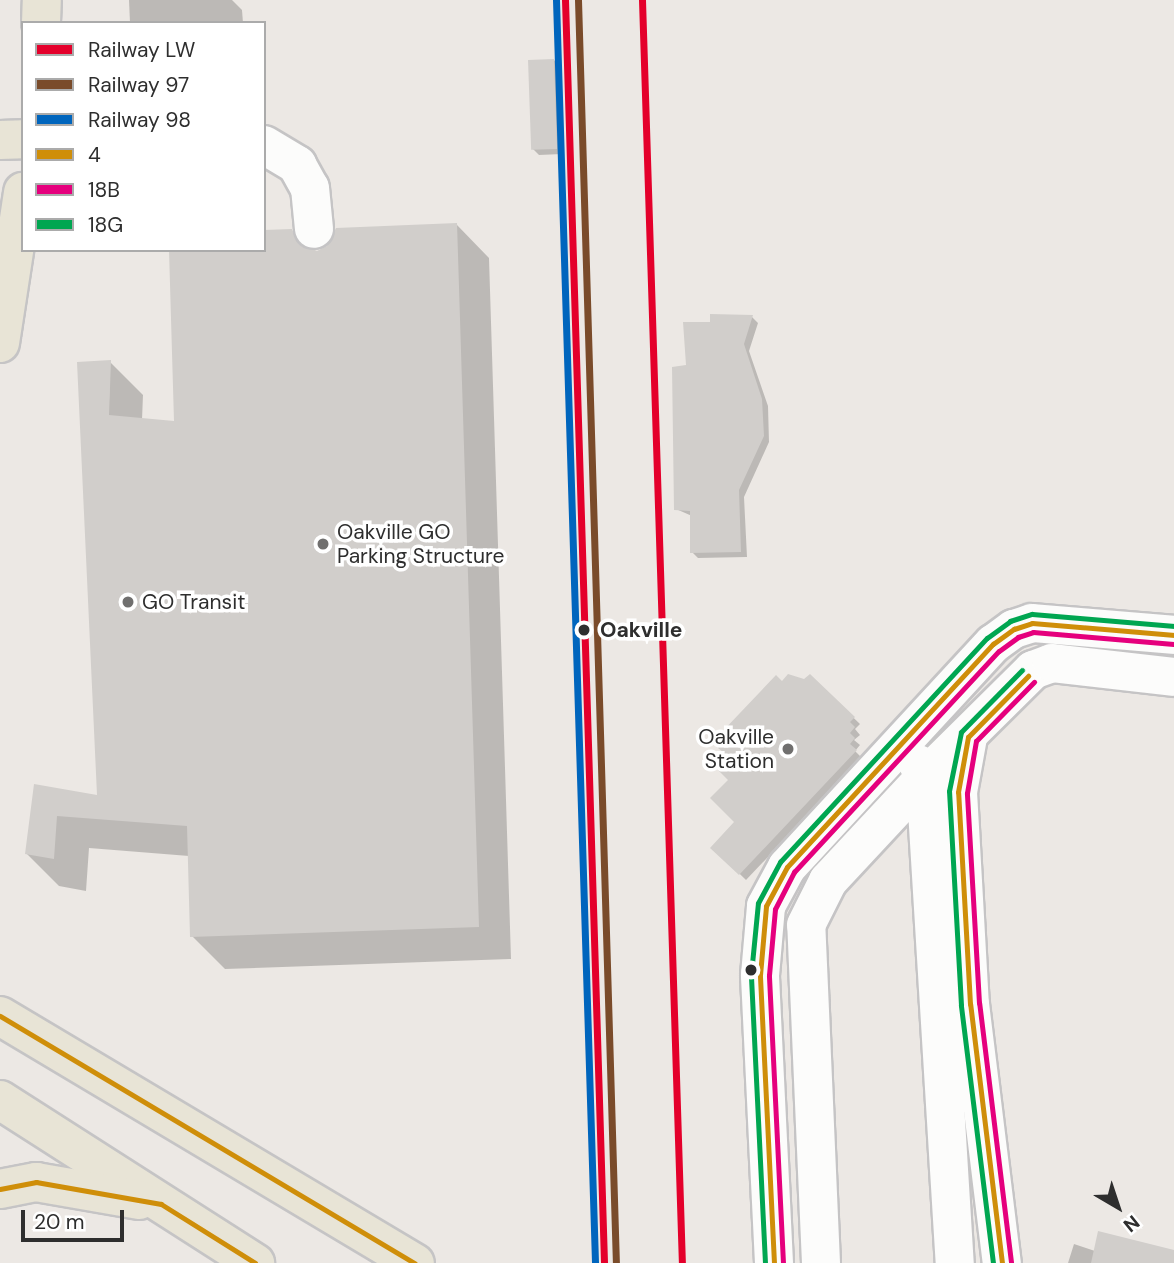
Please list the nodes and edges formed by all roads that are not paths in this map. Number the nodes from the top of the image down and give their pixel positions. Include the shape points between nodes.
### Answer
1 (42, 0) edge
2 (41, 21) edge
3 (21, 139) edge
4 (0, 140) edge
5 (266, 146) edge
6 (21, 205) edge
7 (314, 229) dead end
8 (0, 343) edge
9 (1174, 635) edge
10 (1174, 677) edge
11 (968, 737) junction
12 (904, 739) junction
13 (925, 777) junction
14 (0, 1016) edge
15 (0, 1100) edge
16 (0, 1189) edge
17 (161, 1204) junction
18 (233, 1258) edge
19 (415, 1263) edge
20 (774, 1263) edge
21 (821, 1263) edge
22 (956, 1263) edge
23 (1002, 1263) edge

1 - 2 main road
3 - 4 main road
5 - 7 lane via 297,164 310,188
6 - 8 main road
9 - 12 lane via 1032,623 1014,629 993,643
10 - 11 lane via 1052,663 1033,670
11 - 13 lane
11 - 23 lane via 957,792 970,1004
12 - 13 lane
12 - 20 lane via 787,867 766,906 760,975
13 - 21 lane via 828,881 806,925
13 - 22 lane
14 - 19 main road
15 - 17 main road
16 - 17 main road via 36,1182
17 - 18 main road

